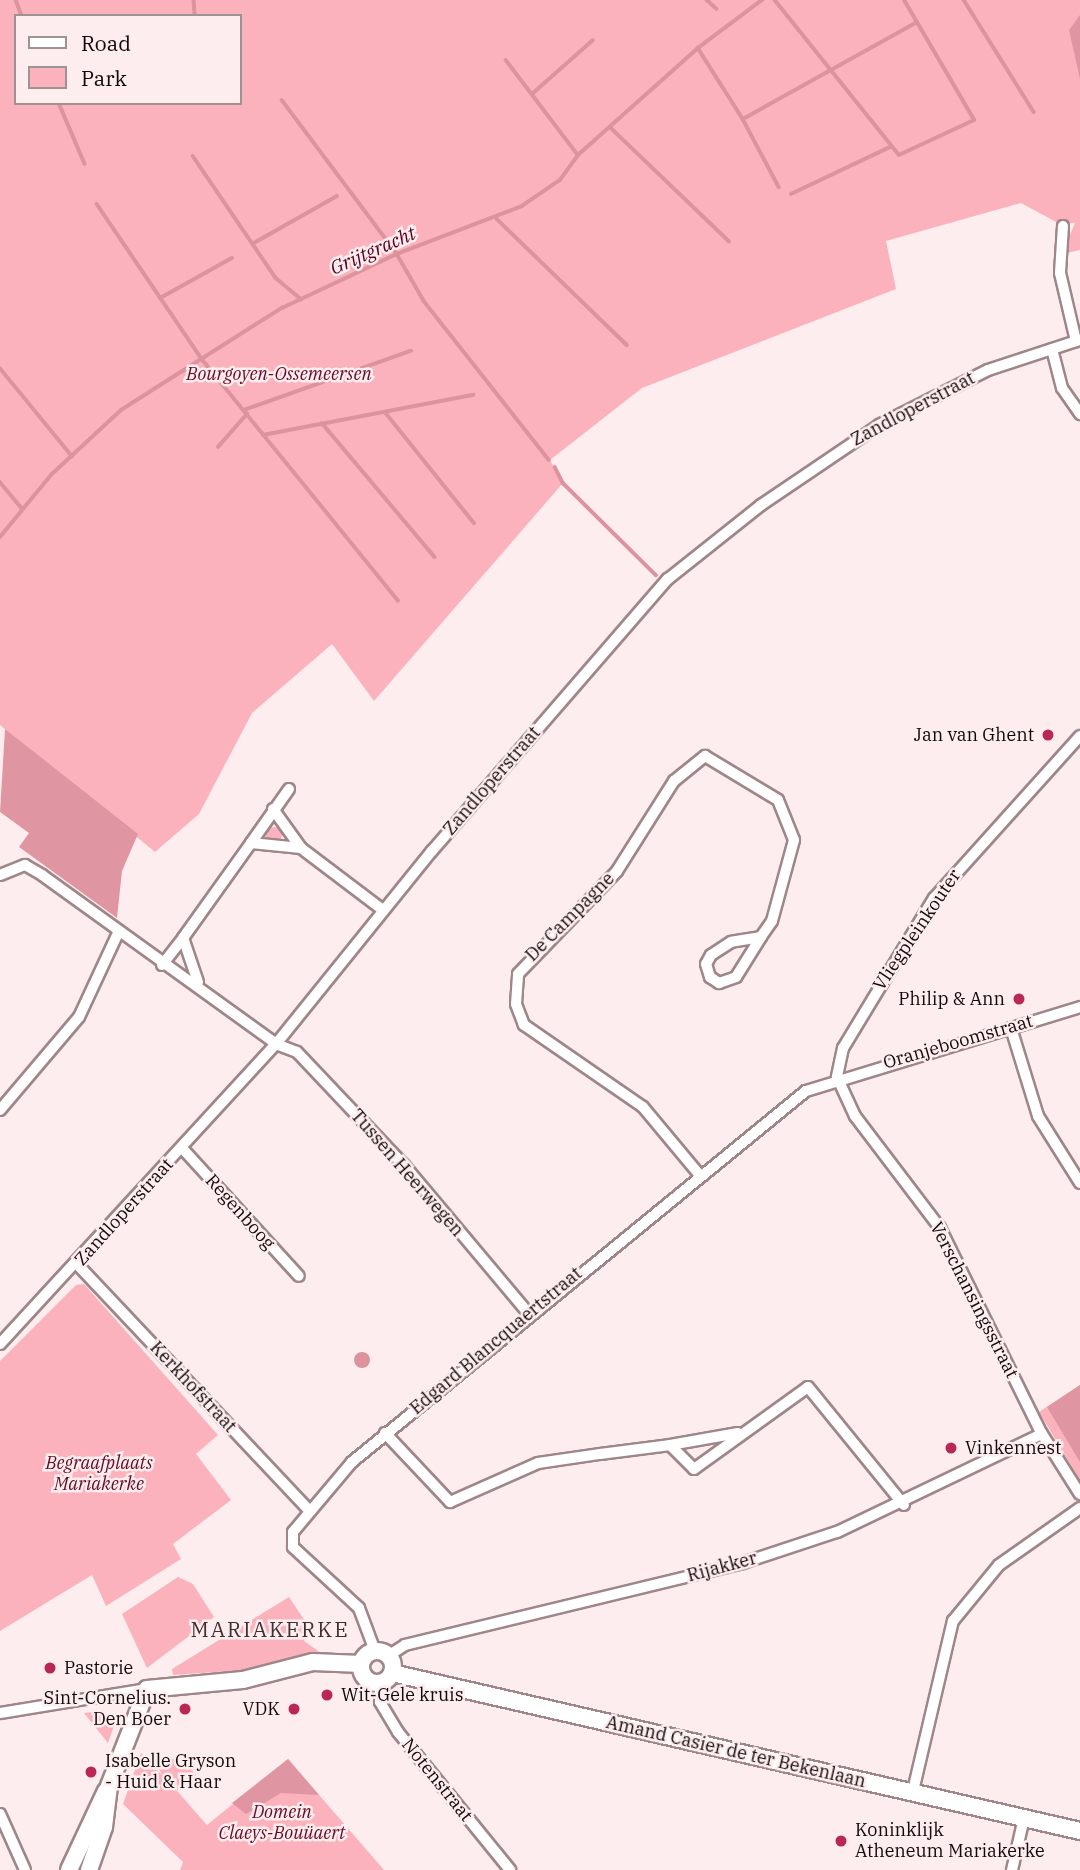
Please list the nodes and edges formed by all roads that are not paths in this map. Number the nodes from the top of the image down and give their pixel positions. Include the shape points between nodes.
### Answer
1 (1063, 226) dead end
2 (1078, 341) edge
3 (1052, 349) junction
4 (1080, 414) edge
5 (1080, 736) edge
6 (289, 789) dead end
7 (273, 809) junction
8 (251, 844) junction
9 (301, 848) junction
10 (0, 875) edge
11 (383, 910) junction
12 (119, 931) junction
13 (761, 937) junction
14 (183, 938) junction
15 (162, 965) junction
16 (198, 982) junction
17 (1080, 1007) edge
18 (1011, 1028) junction
19 (276, 1044) junction
20 (837, 1077) junction
21 (0, 1110) edge
22 (182, 1148) junction
23 (698, 1173) junction
24 (1080, 1182) edge
25 (77, 1264) junction
26 (299, 1276) dead end
27 (529, 1314) junction
28 (0, 1344) edge
29 (385, 1433) junction
30 (738, 1433) junction
31 (1042, 1434) junction
32 (670, 1445) junction
33 (1080, 1494) edge
34 (904, 1505) junction
35 (1080, 1508) edge
36 (309, 1510) junction
37 (382, 1654) junction
38 (361, 1664) junction
39 (386, 1678) junction
40 (147, 1689) junction
41 (0, 1713) edge
42 (109, 1786) junction
43 (913, 1791) junction
44 (0, 1814) edge
45 (1024, 1818) junction
46 (1080, 1831) edge
47 (25, 1870) edge
48 (69, 1870) edge
49 (89, 1870) edge
50 (510, 1870) edge
51 (1013, 1870) edge

1 - 2 street via 1060,273
2 - 3 street, Zandloperstraat
3 - 4 street via 1062,388
3 - 11 street, Zandloperstraat via 966,379 880,425 761,505 668,579
5 - 20 street, Vliegpleinkouter via 934,898 843,1048
6 - 7 street
7 - 8 street
7 - 9 street
8 - 9 street
8 - 14 street
9 - 11 street
10 - 12 street, Tussen Heerwegen via 24,865
11 - 19 street, Zandloperstraat
12 - 15 street, Tussen Heerwegen
12 - 21 street via 79,1017
13 - 13 street, De Campagne via 719,948 706,964 710,977 719,984 737,977
13 - 23 street, De Campagne via 783,896 794,840 791,820 762,788 705,756 674,781 617,871 518,974 516,1004 524,1025 643,1107
14 - 15 street
14 - 16 street
15 - 16 street, Tussen Heerwegen
16 - 19 street, Tussen Heerwegen
17 - 18 street, Oranjeboomstraat
18 - 20 street, Oranjeboomstraat
18 - 24 street via 1038,1116
19 - 22 street, Zandloperstraat
19 - 27 street, Tussen Heerwegen via 297,1052 404,1165
20 - 23 street, Edgard Blancquaertstraat via 806,1091
20 - 31 street, Verschansingsstraat via 855,1116 940,1228
22 - 25 street, Zandloperstraat
22 - 26 street, Regenboog
23 - 27 street, Edgard Blancquaertstraat
25 - 28 street, Zandloperstraat
25 - 36 street, Kerkhofstraat
27 - 29 street, Edgard Blancquaertstraat
29 - 32 street via 450,1502 538,1463
29 - 36 street, Edgard Blancquaertstraat
30 - 32 street
30 - 32 street via 694,1469
30 - 34 street via 800,1390 816,1390
31 - 33 street, Verschansingsstraat
31 - 34 street, Rijakker
34 - 37 street, Rijakker via 743,1563 405,1644
35 - 43 street via 999,1565 953,1621
36 - 37 street, Edgard Blancquaertstraat via 293,1532 300,1565 359,1608
37 - 38 street
37 - 39 street
38 - 39 street via 365,1679
38 - 40 street via 313,1662 243,1680
39 - 43 street, Amand Casier de ter Bekenlaan
39 - 50 street, Notenstraat via 380,1702 398,1732
40 - 41 street via 113,1699
40 - 42 street
42 - 48 street
42 - 49 street via 104,1828
43 - 45 street, Amand Casier de ter Bekenlaan
44 - 47 street
45 - 46 street, Amand Casier de ter Bekenlaan
45 - 51 street

